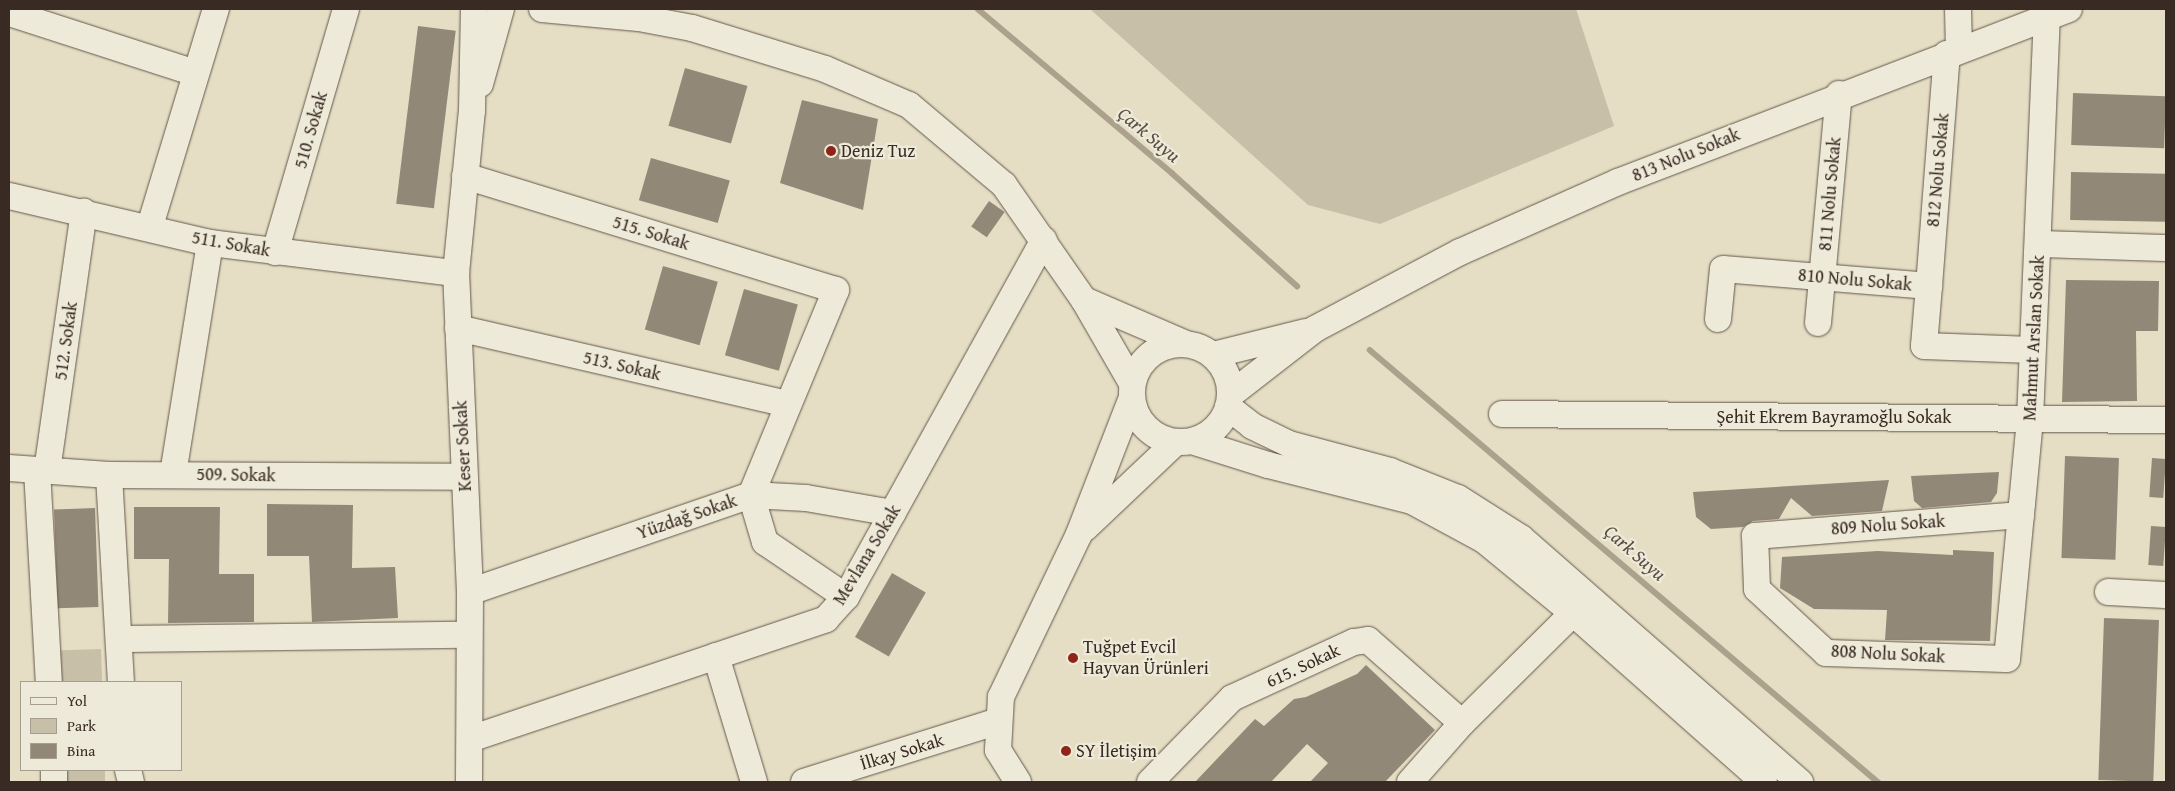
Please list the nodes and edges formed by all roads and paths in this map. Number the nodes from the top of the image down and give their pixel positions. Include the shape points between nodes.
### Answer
1 (216, 9) edge
2 (346, 9) edge
3 (474, 9) edge
4 (501, 9) edge
5 (542, 9) edge
6 (1958, 9) edge
7 (628, 13) edge
8 (2058, 13) edge
9 (12, 17) edge
10 (1953, 52) junction
11 (196, 73) junction
12 (1839, 94) junction
13 (472, 111) junction
14 (465, 176) junction
15 (9, 196) edge
16 (84, 212) junction
17 (150, 226) junction
18 (1044, 240) junction
19 (210, 243) junction
20 (2040, 244) junction
21 (2166, 248) edge
22 (275, 252) junction
23 (456, 273) junction
24 (1822, 277) junction
25 (1929, 286) junction
26 (836, 290) joint
27 (1084, 300) junction
28 (1718, 319) dead end
29 (1818, 323) dead end
30 (458, 328) junction
31 (1315, 329) junction
32 (1186, 344) junction
33 (2032, 350) junction
34 (1212, 355) junction
35 (1132, 392) junction
36 (1229, 401) junction
37 (787, 404) junction
38 (1502, 414) dead end
39 (2030, 419) junction
40 (2166, 420) edge
41 (1184, 442) junction
42 (9, 468) edge
43 (42, 471) junction
44 (173, 474) junction
45 (109, 475) junction
46 (464, 477) junction
47 (751, 495) junction
48 (893, 513) junction
49 (2021, 515) junction
50 (1079, 534) junction
51 (1755, 536) joint
52 (470, 592) junction
53 (2108, 592) dead end
54 (2166, 595) edge
55 (846, 597) junction
56 (1573, 612) junction
57 (469, 635) junction
58 (119, 639) junction
59 (716, 656) junction
60 (2007, 659) joint
61 (49, 681) edge
62 (122, 681) edge
63 (999, 721) junction
64 (1462, 722) junction
65 (470, 739) junction
66 (469, 782) edge
67 (754, 782) edge
68 (804, 782) edge
69 (1018, 782) edge
70 (1150, 782) edge
71 (1410, 782) edge
72 (1764, 782) edge
73 (1800, 782) edge

1 - 11 street
2 - 22 street, 510. Sokak
3 - 13 street
4 - 13 street
5 - 7 street
6 - 10 street, 812 Nolu Sokak
7 - 18 street via 692,28 825,69 909,105 1004,185
8 - 10 street, 813 Nolu Sokak
8 - 20 street, Mahmut Arslan Sokak
9 - 11 street
10 - 12 street, 813 Nolu Sokak
10 - 25 street, 812 Nolu Sokak
11 - 17 street
12 - 24 street, 811 Nolu Sokak
12 - 31 street, 813 Nolu Sokak via 1618,182 1460,252
13 - 14 street, Keser Sokak
14 - 23 street, Keser Sokak
14 - 26 street, 515. Sokak
15 - 16 street, 511. Sokak
16 - 17 street, 511. Sokak
16 - 43 street, 512. Sokak
17 - 19 street, 511. Sokak
18 - 27 street
18 - 48 street, Mevlana Sokak
19 - 22 street, 511. Sokak
19 - 44 street
20 - 21 street
20 - 33 street, Mahmut Arslan Sokak
22 - 23 street, 511. Sokak
23 - 30 street, Keser Sokak
24 - 25 street, 810 Nolu Sokak
24 - 28 street, 810 Nolu Sokak via 1723,269
24 - 29 street, 811 Nolu Sokak
25 - 33 street, 810 Nolu Sokak via 1924,346
26 - 37 street, Yüzdağ Sokak
27 - 32 street
27 - 35 street
30 - 37 street, 513. Sokak
30 - 46 street, Keser Sokak
31 - 34 street
31 - 36 street
32 - 34 street
32 - 35 street via 1164,347 1146,358
33 - 39 street, Mahmut Arslan Sokak
34 - 36 street via 1223,366
35 - 41 street via 1147,429
35 - 50 street
36 - 41 street via 1221,422
36 - 73 street via 1252,426 1289,444 1390,471 1458,498 1521,538
37 - 47 street, Yüzdağ Sokak
38 - 39 street, Şehit Ekrem Bayramoğlu Sokak
39 - 40 street, Şehit Ekrem Bayramoğlu Sokak
39 - 49 street, Mahmut Arslan Sokak
41 - 50 street
41 - 56 street via 1412,501 1484,540
42 - 43 street, 509. Sokak
43 - 45 street, 509. Sokak
43 - 61 street, 512. Sokak
44 - 45 street, 509. Sokak
44 - 46 street, 509. Sokak
45 - 58 street
46 - 52 street, Keser Sokak
47 - 48 street via 806,498
47 - 52 street, Yüzdağ Sokak
47 - 55 street via 765,542
48 - 55 street, Mevlana Sokak
49 - 51 street, 809 Nolu Sokak
49 - 60 street, Mahmut Arslan Sokak
50 - 63 street via 1001,697
51 - 60 street, 808 Nolu Sokak via 1757,589 1826,653
52 - 57 street, Keser Sokak
53 - 54 street
55 - 59 street, Mevlana Sokak via 826,619
56 - 64 street
56 - 72 street
57 - 58 street
57 - 65 street, Keser Sokak
58 - 62 street
59 - 65 street, Mevlana Sokak
59 - 67 street
63 - 68 street, İlkay Sokak
63 - 69 street via 998,750
64 - 70 street, 615. Sokak via 1368,640 1354,642 1232,698
64 - 71 street
65 - 66 street, Keser Sokak

